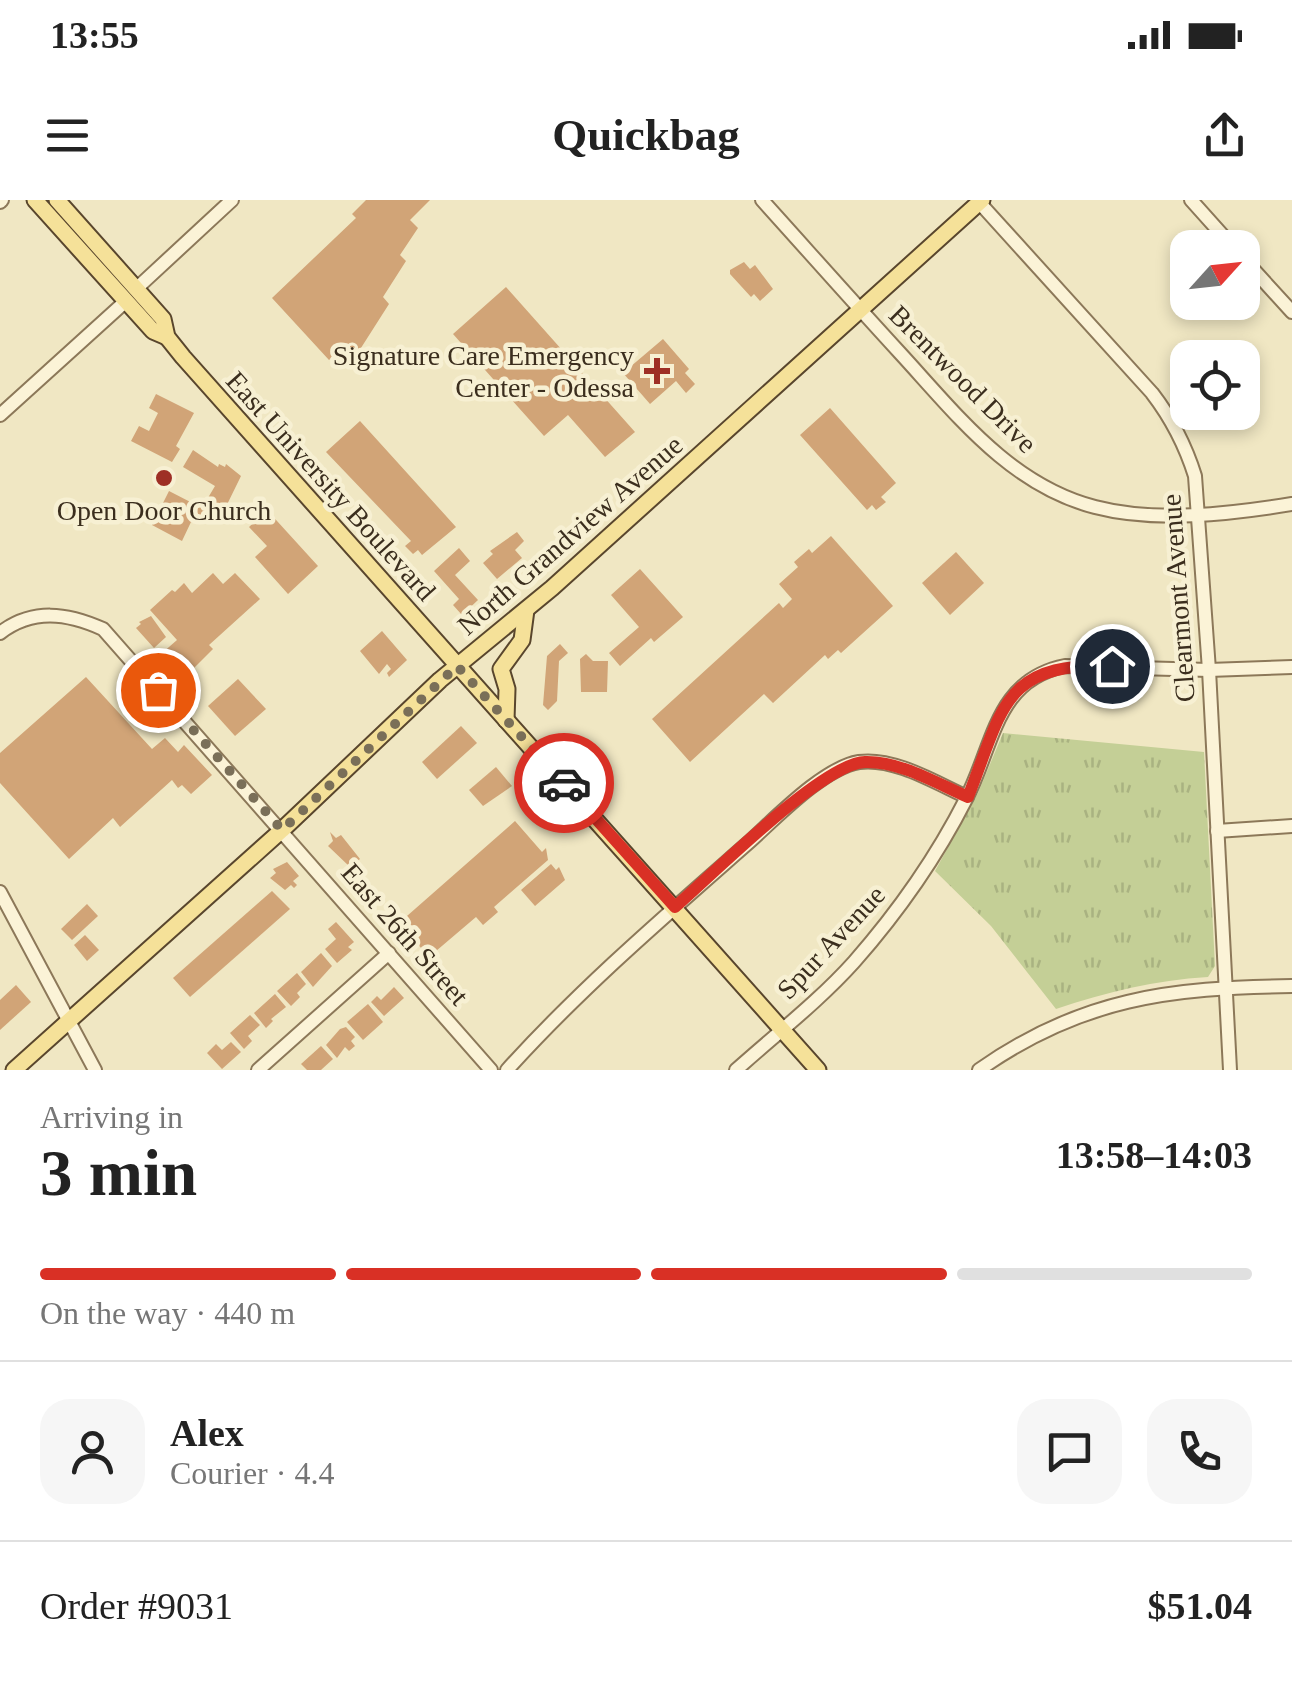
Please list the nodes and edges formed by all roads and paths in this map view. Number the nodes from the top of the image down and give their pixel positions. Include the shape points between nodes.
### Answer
1 (35, 200) edge
2 (57, 200) edge
3 (232, 200) edge
4 (762, 200) edge
5 (1191, 200) edge
6 (979, 201) edge
7 (1218, 230) edge
8 (1260, 277) edge
9 (137, 288) junction
10 (126, 301) junction
11 (860, 310) junction
12 (1292, 312) edge
13 (167, 337) junction
14 (0, 415) edge
15 (1292, 504) edge
16 (1199, 514) junction
17 (526, 610) junction
18 (0, 633) edge
19 (457, 666) junction
20 (1292, 667) edge
21 (1209, 670) junction
22 (506, 720) junction
23 (968, 797) junction
24 (1292, 826) edge
25 (282, 830) junction
26 (1217, 831) junction
27 (0, 892) edge
28 (675, 907) junction
29 (389, 953) junction
30 (1292, 986) edge
31 (1225, 990) junction
32 (69, 1021) junction
33 (782, 1030) junction
34 (14, 1070) edge
35 (95, 1070) edge
36 (258, 1070) edge
37 (491, 1070) edge
38 (508, 1070) edge
39 (736, 1070) edge
40 (818, 1070) edge
41 (979, 1070) edge
42 (1230, 1070) edge

1 - 10 main road, East University Boulevard
2 - 9 main road, East University Boulevard
3 - 9 street
4 - 11 street, Brentwood Drive
5 - 7 street
6 - 11 main road, North Grandview Avenue
6 - 16 street, Clearmont Avenue via 1171,418 1195,476
8 - 12 street
9 - 13 main road, East University Boulevard via 164,319
10 - 13 main road, East University Boulevard via 152,332
10 - 14 street
11 - 16 street, Brentwood Drive via 986,446 1023,476 1095,507
11 - 17 main road, North Grandview Avenue
13 - 19 main road, East University Boulevard
15 - 16 street, Brentwood Drive
16 - 21 street, Clearmont Avenue
17 - 19 main road, North Grandview Avenue
17 - 22 main road via 522,640 501,669
18 - 25 street, East 26th Street via 42,614 76,617 103,629
19 - 22 main road, East University Boulevard
19 - 25 main road, North Grandview Avenue
20 - 21 street, Spur Avenue
21 - 23 street, Spur Avenue via 1090,665 1036,674 1008,702
21 - 26 street, Clearmont Avenue
22 - 28 main road, East University Boulevard
23 - 28 street via 887,764 850,765 810,790
23 - 33 street, Spur Avenue via 911,893 852,965
24 - 26 street
25 - 29 street, East 26th Street
25 - 32 main road, North Grandview Avenue
26 - 31 street, Clearmont Avenue
27 - 32 street
28 - 33 main road, East University Boulevard
28 - 38 street
29 - 36 street
29 - 37 street, East 26th Street
30 - 31 street
31 - 41 street via 1156,995 1078,1014
31 - 42 street, Clearmont Avenue
32 - 34 main road, North Grandview Avenue
32 - 35 street
33 - 39 street, Spur Avenue
33 - 40 main road, East University Boulevard

